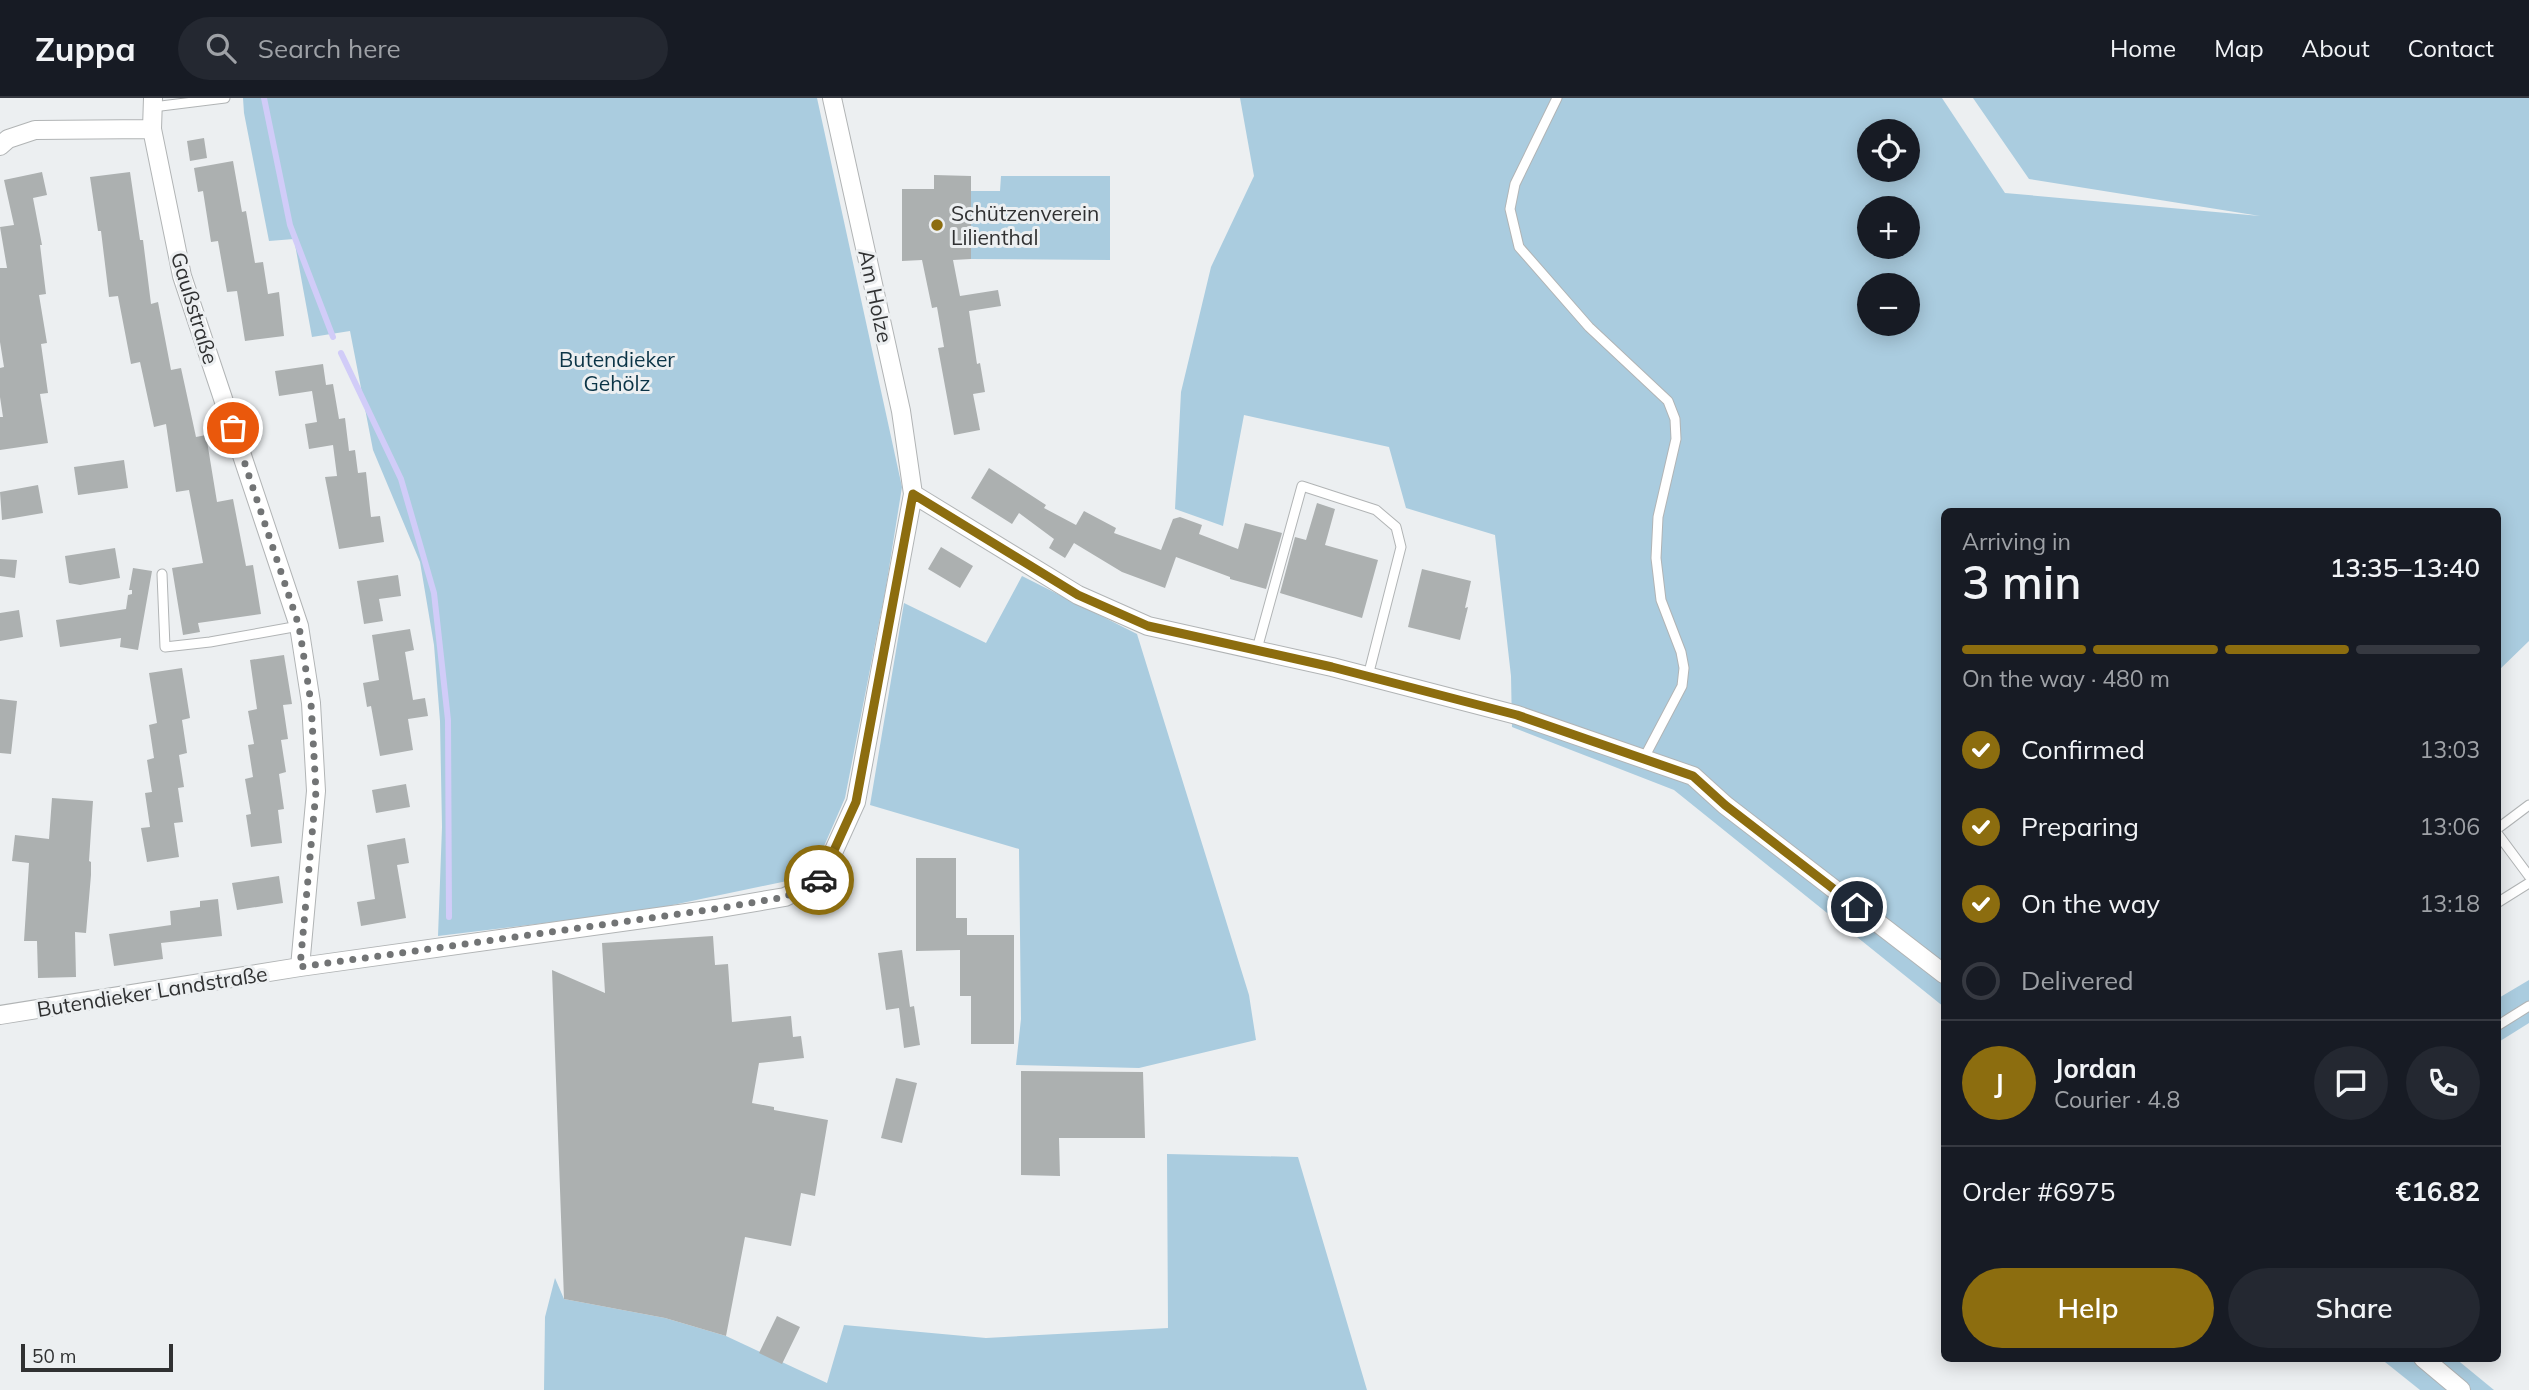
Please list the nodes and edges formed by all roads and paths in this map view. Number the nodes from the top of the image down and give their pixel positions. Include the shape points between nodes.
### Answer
1 (225, 98) edge
2 (832, 98) edge
3 (1557, 98) edge
4 (153, 102) edge
5 (152, 130) junction
6 (0, 146) edge
7 (913, 494) junction
8 (162, 574) dead end
9 (299, 626) junction
10 (1257, 649) junction
11 (1368, 676) junction
12 (1644, 758) junction
13 (2529, 805) edge
14 (2501, 828) edge
15 (2501, 837) edge
16 (2529, 876) edge
17 (2529, 883) edge
18 (2501, 900) edge
19 (300, 967) junction
20 (1941, 972) edge
21 (2529, 1006) edge
22 (0, 1015) edge
23 (2501, 1024) edge
24 (2428, 1362) edge
25 (2461, 1390) edge

1 - 4 lane
2 - 7 street, Am Holze via 901,411
3 - 12 lane via 1515,184 1510,209 1519,247 1589,327 1668,401 1675,419 1676,439 1658,517 1656,558 1661,600 1684,668 1682,686
4 - 5 street, Gaußstraße
5 - 6 street via 35,130
5 - 9 street, Gaußstraße via 182,276
7 - 10 street via 1112,611 1148,626
7 - 19 street, Butendieker Landstraße via 856,802 821,879 785,897 715,909
8 - 9 lane via 165,647
9 - 19 street, Gaußstraße via 311,703 316,791
10 - 11 street
10 - 11 lane via 1302,486 1376,510 1395,527 1401,547
11 - 12 street via 1517,715
12 - 20 street via 1693,776
13 - 14 lane
15 - 16 lane
17 - 18 lane
19 - 22 street, Butendieker Landstraße
21 - 23 lane
24 - 25 street

